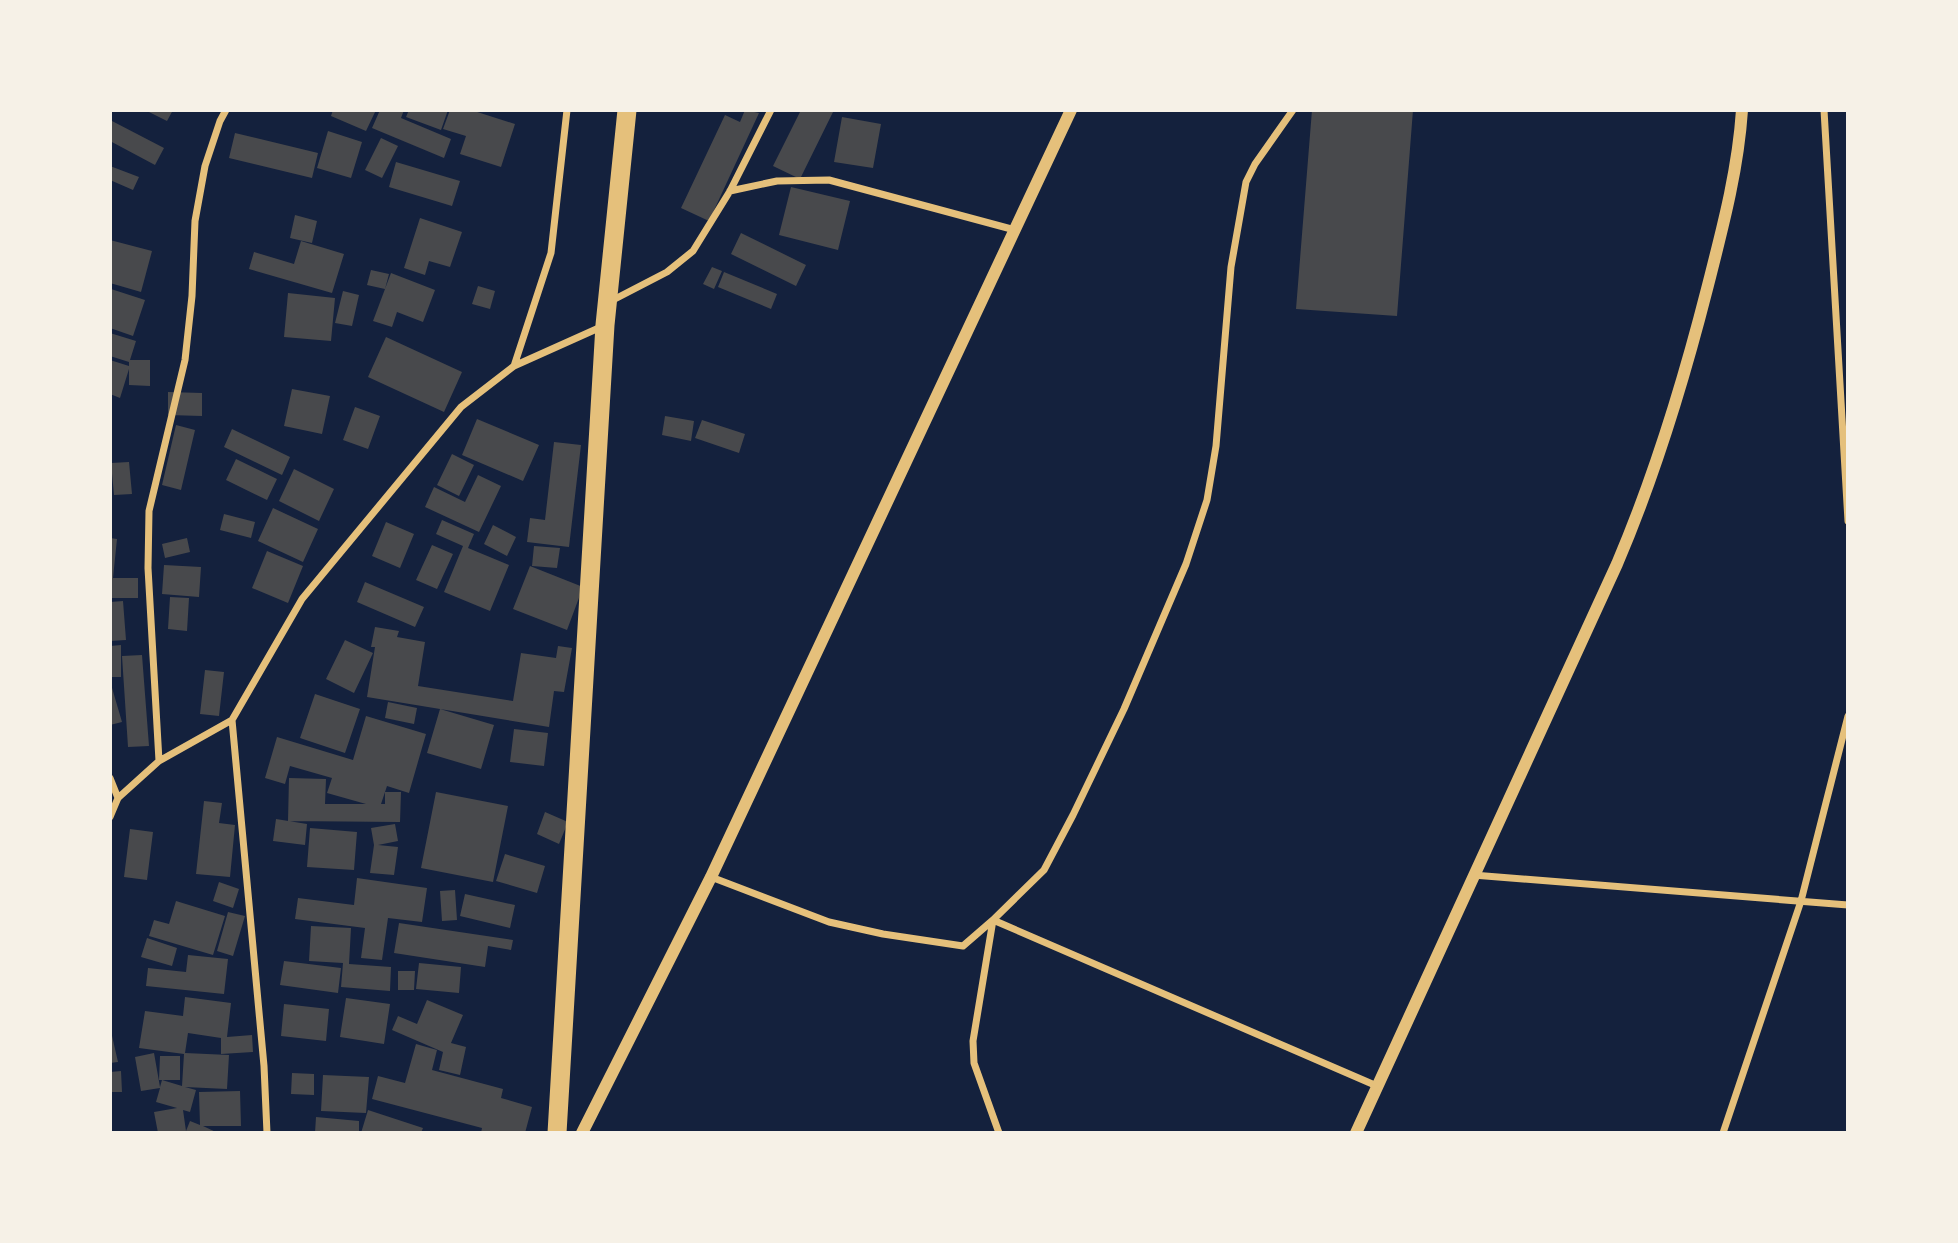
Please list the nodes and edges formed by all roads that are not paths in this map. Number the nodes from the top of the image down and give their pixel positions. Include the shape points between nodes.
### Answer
1 (226, 110) edge
2 (567, 110) edge
3 (627, 110) edge
4 (771, 110) edge
5 (1071, 110) edge
6 (1293, 110) edge
7 (1742, 110) edge
8 (1824, 110) edge
9 (730, 191) junction
10 (1015, 230) junction
11 (607, 303) junction
12 (605, 325) junction
13 (514, 366) junction
14 (1848, 521) edge
15 (1848, 716) edge
16 (232, 720) junction
17 (159, 761) junction
18 (110, 778) edge
19 (118, 798) junction
20 (110, 817) edge
21 (1473, 875) junction
22 (711, 877) junction
23 (1801, 901) junction
24 (1848, 905) edge
25 (993, 920) junction
26 (1377, 1086) junction
27 (267, 1133) edge
28 (557, 1133) edge
29 (582, 1133) edge
30 (999, 1133) edge
31 (1356, 1133) edge
32 (1723, 1133) edge

1 - 17 street via 205,166 195,221 185,360 149,511
2 - 13 street via 551,253
3 - 11 highway
4 - 9 street
5 - 10 street
6 - 25 street via 1246,181 1231,267 1216,446 1207,500 1186,564 1124,709 1044,870
7 - 21 street via 1720,237 1651,481
8 - 14 street
9 - 10 street via 777,181 829,180
9 - 11 street via 692,251 667,272
10 - 22 street
11 - 12 highway
12 - 13 street
12 - 28 highway
13 - 16 street via 461,407 302,599
15 - 23 street
16 - 17 street
16 - 27 street
17 - 19 street
18 - 19 street
19 - 20 street
21 - 23 street
21 - 26 street
22 - 25 street via 829,922 923,941 963,946
22 - 29 street
23 - 24 street
23 - 32 street
25 - 26 street
25 - 30 street via 973,1041 974,1063
26 - 31 street

